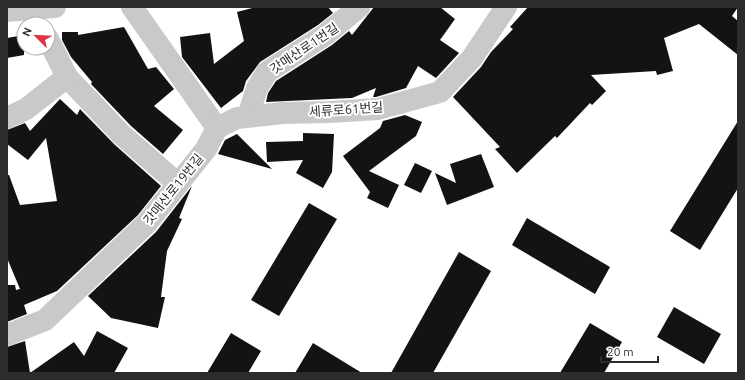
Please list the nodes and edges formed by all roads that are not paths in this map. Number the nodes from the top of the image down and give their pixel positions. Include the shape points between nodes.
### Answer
1 (132, 7) edge
2 (359, 7) edge
3 (506, 7) edge
4 (7, 11) edge
5 (44, 13) edge
6 (56, 55) edge
7 (67, 77) junction
8 (248, 116) junction
9 (7, 118) edge
10 (217, 128) junction
11 (178, 184) junction
12 (7, 335) edge

1 - 10 street
2 - 8 street, 갓매산로1번길 via 325,35 267,72 257,88
3 - 8 street, 세류로61번길 via 472,58 440,92 378,109
4 - 5 street
6 - 7 street
7 - 9 street via 26,109
7 - 11 street via 122,135
8 - 10 street, 세류로61번길 via 237,118
10 - 11 street, 갓매산로19번길 via 206,149
11 - 12 street, 갓매산로19번길 via 147,223 45,320

